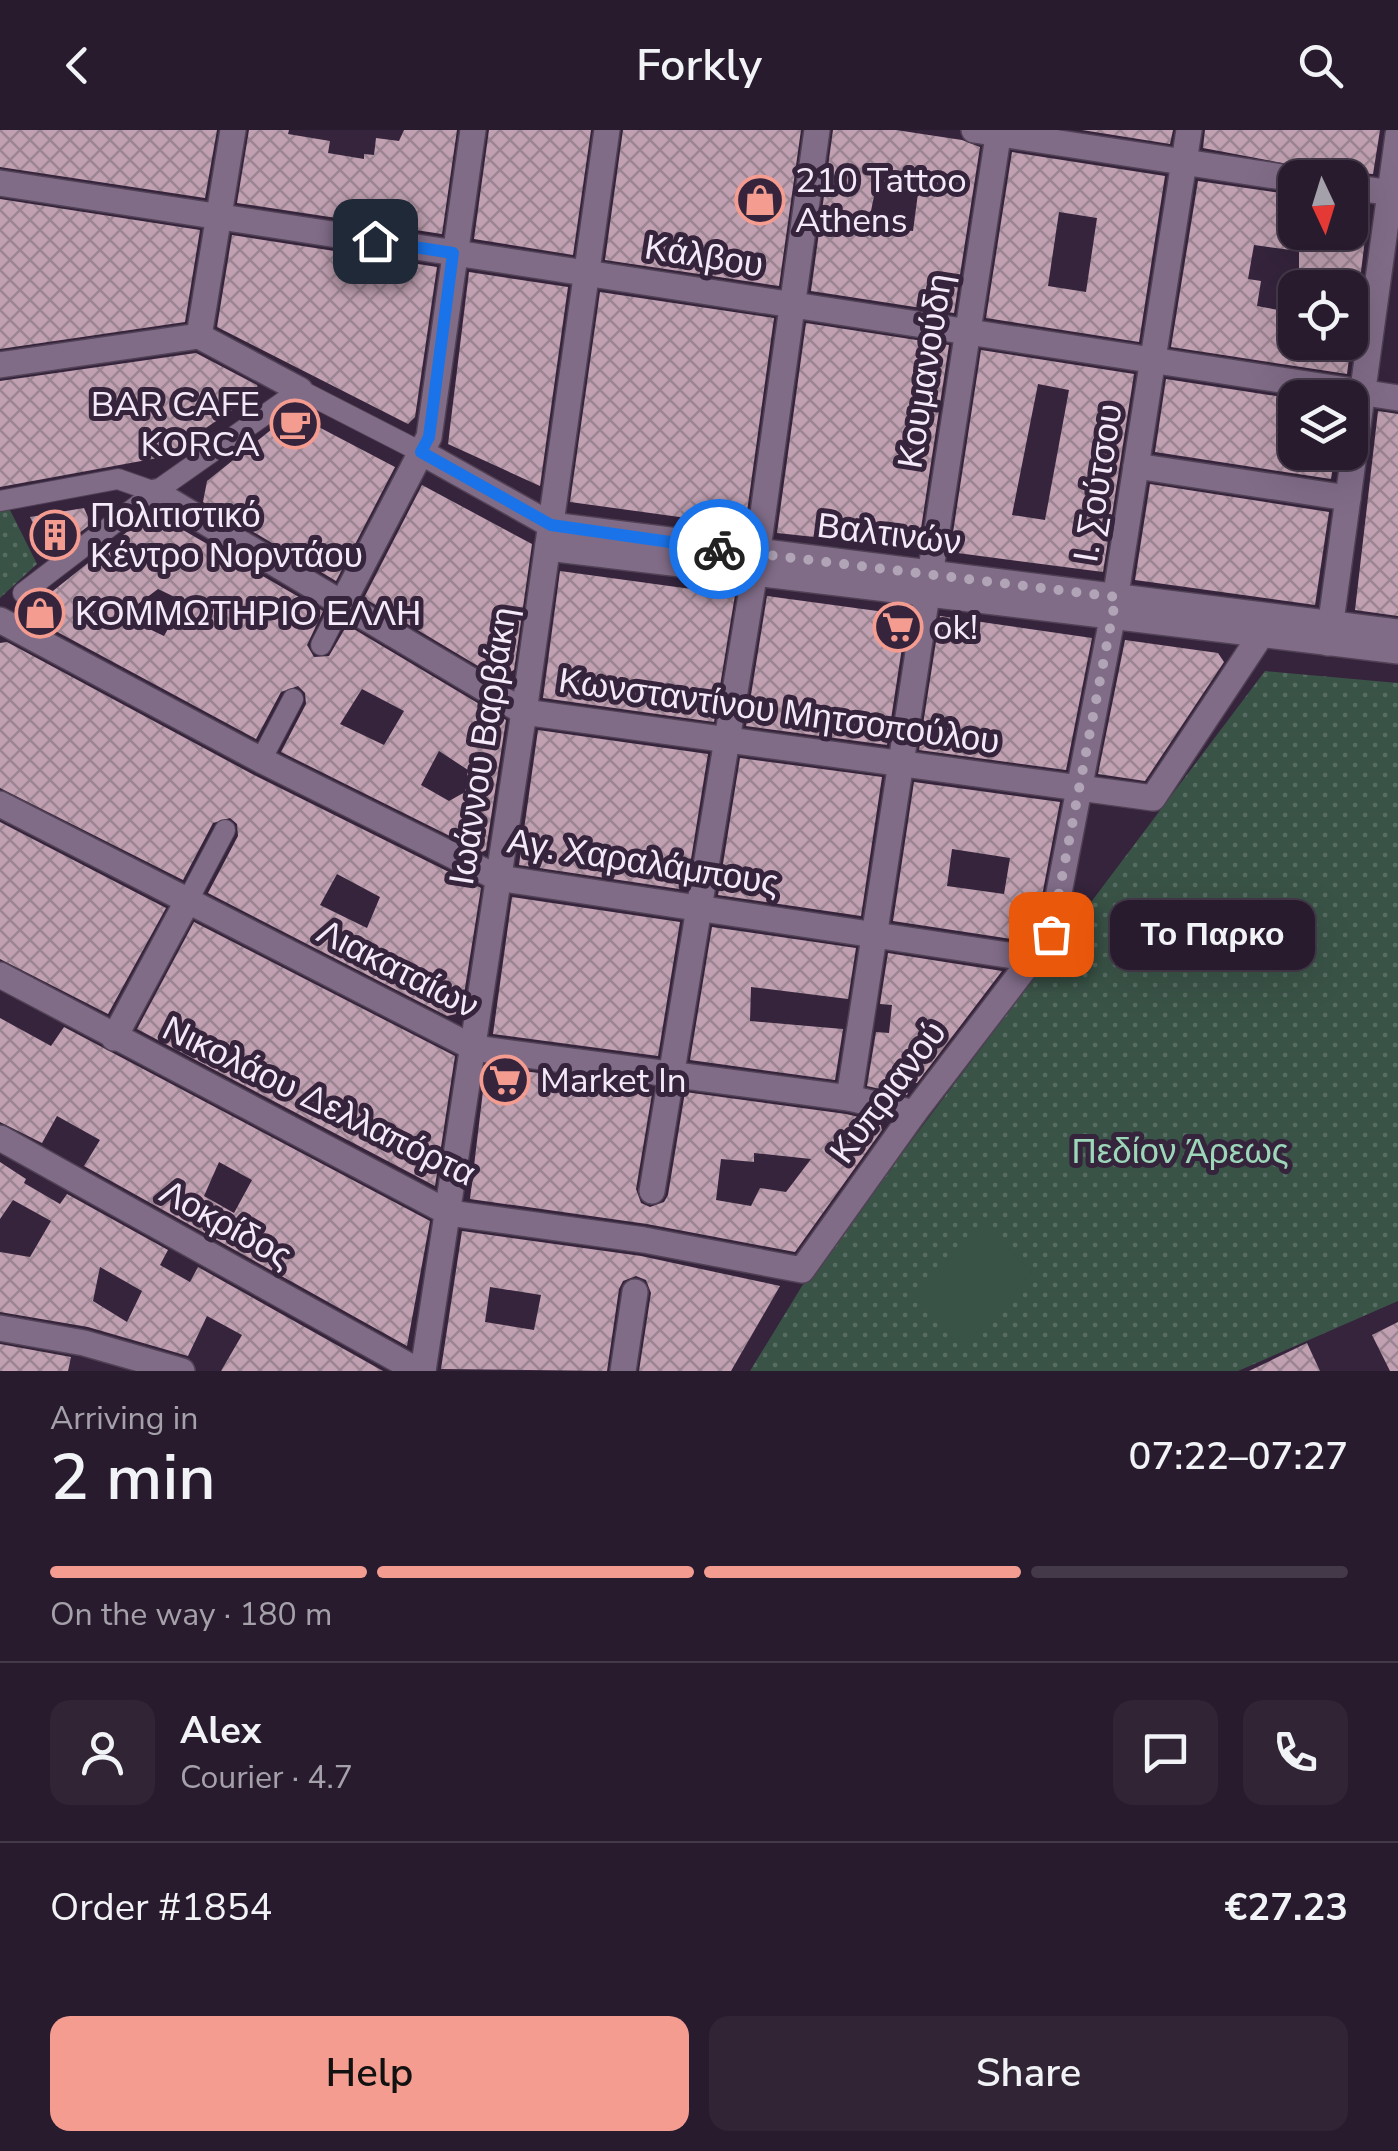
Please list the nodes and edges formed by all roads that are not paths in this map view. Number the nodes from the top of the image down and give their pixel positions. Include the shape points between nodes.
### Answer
1 (233, 130) edge
2 (473, 130) edge
3 (607, 130) edge
4 (817, 130) edge
5 (1189, 130) edge
6 (990, 131) edge
7 (1398, 135) edge
8 (1184, 162) junction
9 (1278, 176) edge
10 (0, 183) edge
11 (1368, 190) edge
12 (1394, 194) edge
13 (220, 217) junction
14 (453, 253) junction
15 (586, 274) junction
16 (792, 305) junction
17 (967, 332) junction
18 (199, 336) junction
19 (1153, 360) junction
20 (0, 365) edge
21 (1280, 380) edge
22 (1364, 380) edge
23 (300, 390) junction
24 (1368, 394) edge
25 (1398, 398) edge
26 (421, 452) junction
27 (1136, 466) junction
28 (1352, 470) edge
29 (155, 492) junction
30 (1348, 498) junction
31 (0, 501) edge
32 (549, 537) junction
33 (755, 566) junction
34 (927, 586) junction
35 (23, 593) dead end
36 (343, 602) junction
37 (1114, 608) junction
38 (0, 620) edge
39 (1398, 632) edge
40 (1330, 633) junction
41 (1261, 634) junction
42 (321, 645) dead end
43 (1398, 651) edge
44 (293, 699) dead end
45 (524, 712) junction
46 (727, 740) junction
47 (262, 760) junction
48 (900, 763) junction
49 (1081, 788) junction
50 (0, 804) edge
51 (224, 830) dead end
52 (498, 878) junction
53 (188, 900) junction
54 (699, 907) junction
55 (874, 934) junction
56 (1034, 958) junction
57 (0, 974) edge
58 (114, 1038) junction
59 (474, 1048) junction
60 (672, 1075) junction
61 (849, 1098) junction
62 (914, 1112) junction
63 (0, 1138) edge
64 (652, 1191) dead end
65 (449, 1213) junction
66 (802, 1270) joint
67 (635, 1292) dead end
68 (0, 1328) edge
69 (182, 1371) edge
70 (420, 1371) edge
71 (623, 1371) edge

1 - 13 street
2 - 14 street
3 - 15 street, Ιωάννου Βαρβάκη
4 - 16 street
5 - 8 street, Ι. Σούτσου
6 - 8 street
6 - 17 street, Κουμανούδη
7 - 12 street
8 - 9 street
8 - 19 street, Ι. Σούτσου
10 - 13 street, Κάλβου
11 - 12 street
12 - 22 street
13 - 14 street, Κάλβου
13 - 18 street
14 - 15 street, Κάλβου
14 - 26 street via 429,437
15 - 16 street, Κάλβου
15 - 32 street, Ιωάννου Βαρβάκη
16 - 17 street, Κάλβου
16 - 33 street
17 - 19 street, Κάλβου
17 - 34 street, Κουμανούδη
18 - 20 street
18 - 23 street, Βαλτινών
19 - 21 street, Κάλβου
19 - 27 street, Ι. Σούτσου
23 - 26 street, Βαλτινών
23 - 29 street
24 - 25 street, Κάλβου
26 - 32 street, Βαλτινών
26 - 36 street
27 - 30 street
27 - 37 street, Ι. Σούτσου
28 - 30 street
29 - 31 street via 118,479
29 - 35 street
29 - 36 street, Κωνσταντίνου Μητσοπούλου
30 - 40 street
32 - 33 street, Βαλτινών
32 - 45 street, Ιωάννου Βαρβάκη
33 - 34 street, Βαλτινών
33 - 46 street
34 - 37 street, Βαλτινών
34 - 48 street, Κουμανούδη
36 - 42 street
36 - 45 street, Κωνσταντίνου Μητσοπούλου
37 - 40 street, Βαλτινών
37 - 41 street, Βαλτινών
37 - 49 street, Ι. Σούτσου
38 - 47 street, Αγ. Χαραλάμπους
39 - 40 street, Βαλτινών
40 - 41 street, Βαλτινών
40 - 43 street, Βαλτινών
41 - 49 street, Κωνσταντίνου Μητσοπούλου via 1152,798
44 - 47 street
45 - 46 street, Κωνσταντίνου Μητσοπούλου
45 - 52 street, Ιωάννου Βαρβάκη
46 - 48 street, Κωνσταντίνου Μητσοπούλου
46 - 54 street
47 - 52 street, Αγ. Χαραλάμπους
48 - 49 street, Κωνσταντίνου Μητσοπούλου
48 - 55 street, Κουμανούδη
49 - 56 street, Ι. Σούτσου via 1051,934
50 - 53 street, Λιακαταίων
51 - 53 street
52 - 54 street, Αγ. Χαραλάμπους
52 - 59 street, Ιωάννου Βαρβάκη
53 - 58 street
53 - 59 street, Λιακαταίων
54 - 55 street, Αγ. Χαραλάμπους
54 - 60 street
55 - 56 street, Αγ. Χαραλάμπους
55 - 61 street, Κουμανούδη
56 - 62 street, Κυπριανού
57 - 58 street, Νικολάου Δελλαπόρτα
58 - 65 street, Νικολάου Δελλαπόρτα
59 - 60 street, Λιακαταίων
59 - 65 street, Ιωάννου Βαρβάκη
60 - 61 street, Λιακαταίων
60 - 64 street
61 - 62 street, Λιακαταίων
62 - 66 street, Κυπριανού
63 - 70 street, Λοκρίδος
65 - 66 street, Νικολάου Δελλαπόρτα
65 - 70 street, Ιωάννου Βαρβάκη
67 - 71 street
68 - 69 street

